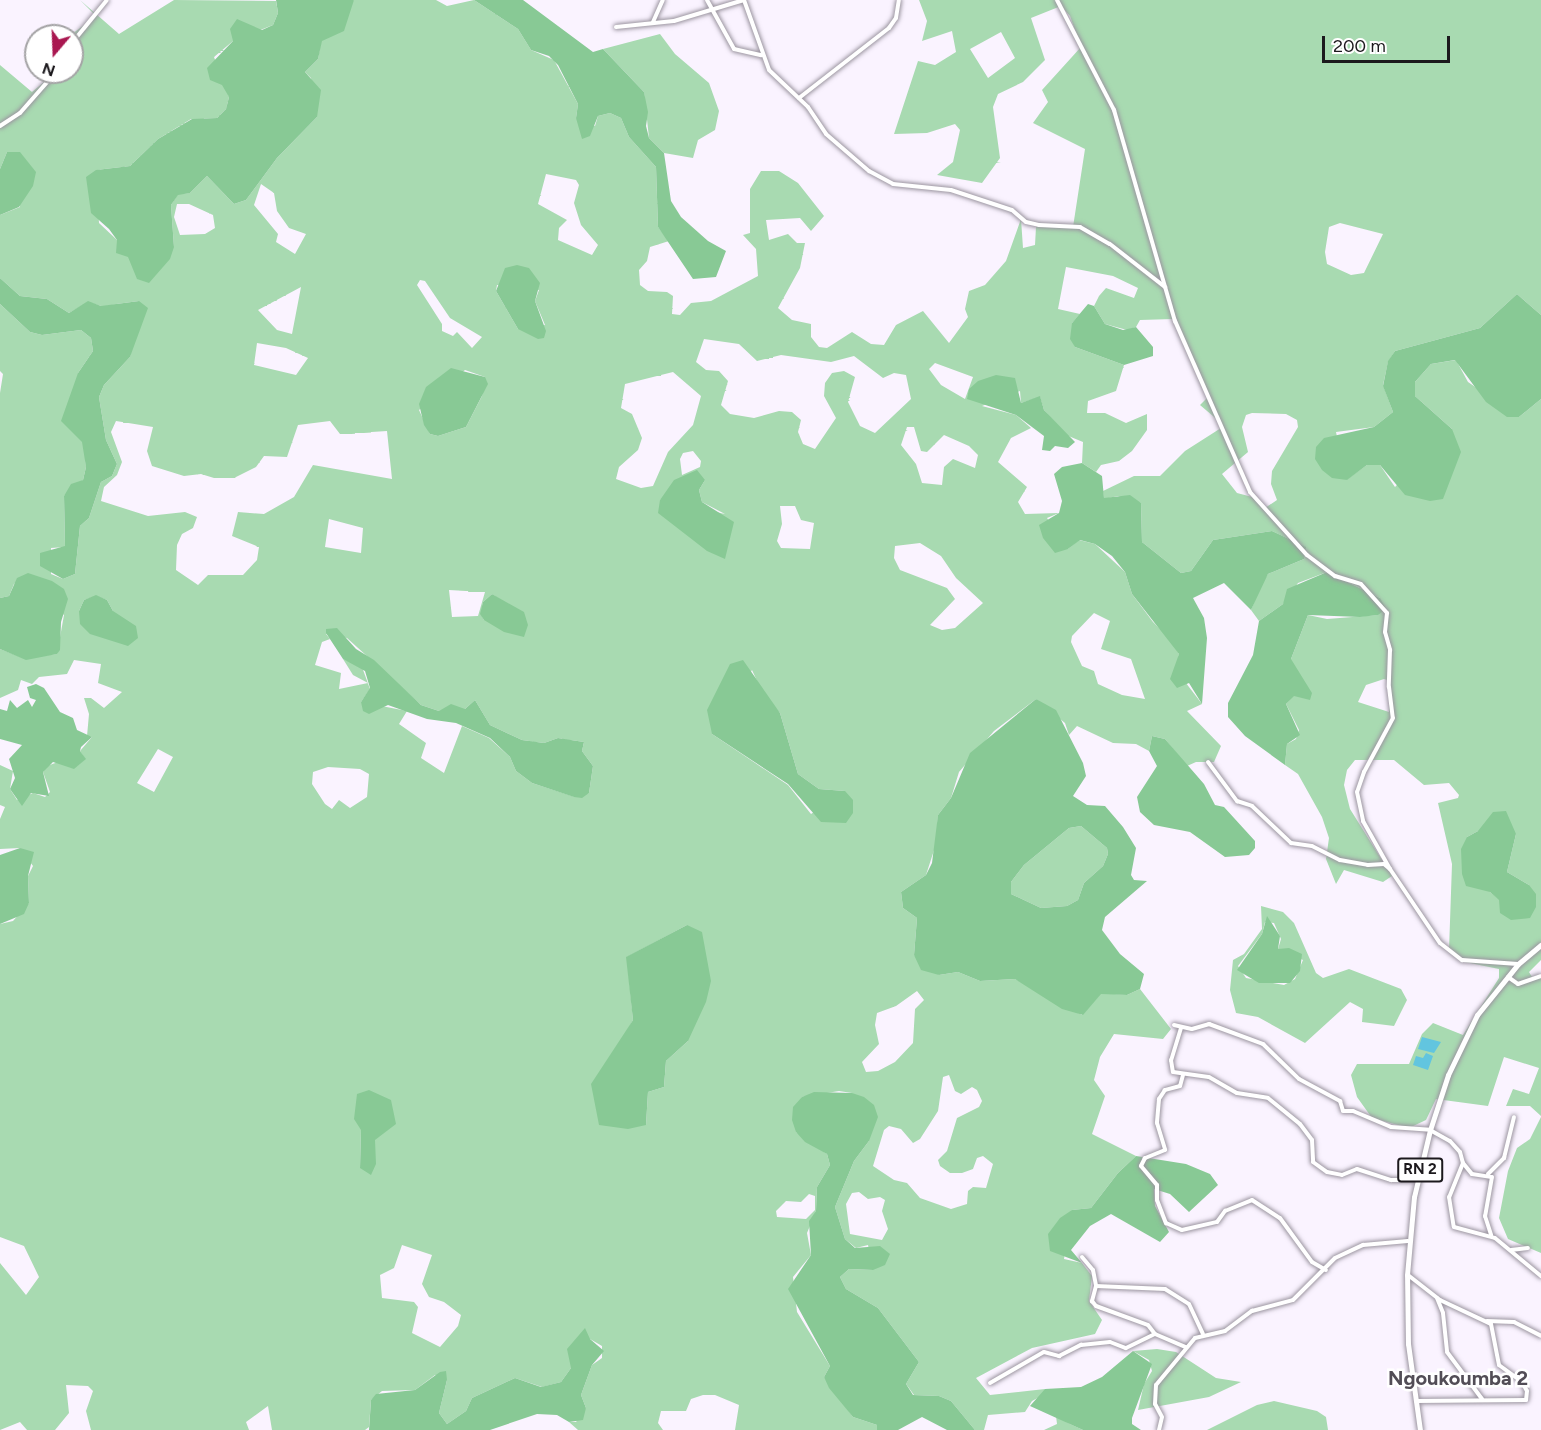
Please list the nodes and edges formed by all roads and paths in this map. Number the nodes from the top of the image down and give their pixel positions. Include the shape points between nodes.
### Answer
1 (107, 0) edge
2 (663, 0) edge
3 (707, 0) edge
4 (899, 0) edge
5 (1057, 0) edge
6 (711, 9) junction
7 (653, 23) junction
8 (616, 27) dead end
9 (84, 28) edge
10 (762, 55) junction
11 (45, 84) edge
12 (799, 98) junction
13 (0, 126) edge
14 (1166, 287) junction
15 (1208, 762) dead end
16 (1390, 869) junction
17 (1541, 945) edge
18 (1518, 964) junction
19 (1507, 976) junction
20 (1541, 976) edge
21 (1174, 1025) dead end
22 (1181, 1028) junction
23 (1183, 1075) junction
24 (1514, 1117) dead end
25 (1430, 1130) junction
26 (1463, 1162) junction
27 (1488, 1174) junction
28 (1418, 1180) junction
29 (1495, 1238) junction
30 (1408, 1241) junction
31 (1528, 1248) dead end
32 (1510, 1250) junction
33 (1082, 1257) dead end
34 (1326, 1270) junction
35 (1407, 1275) junction
36 (1541, 1276) edge
37 (1096, 1286) junction
38 (1437, 1297) junction
39 (1486, 1321) junction
40 (1155, 1334) junction
41 (1203, 1334) junction
42 (1541, 1336) edge
43 (1186, 1348) junction
44 (990, 1383) dead end
45 (1482, 1399) junction
46 (1415, 1401) junction
47 (1159, 1430) edge
48 (1420, 1430) edge

1 - 9 street
2 - 7 street
3 - 6 street
4 - 12 street via 896,18 889,28
5 - 14 street via 1114,110
6 - 7 street
6 - 10 street via 734,49
6 - 10 street via 744,0
7 - 8 street
10 - 12 street via 769,70
11 - 13 street via 20,113
12 - 14 street via 826,134 869,171 893,183 951,190 1012,210 1026,222 1080,228 1110,244
14 - 16 street via 1175,321 1250,492 1325,571 1360,584 1387,613 1385,632 1390,650 1393,718 1357,792 1363,821
15 - 16 street via 1237,801 1252,806 1291,843 1312,846 1340,860 1383,864
16 - 18 street via 1423,920 1455,956 1470,962
17 - 18 main road, RN 2
18 - 19 main road, RN 2
19 - 20 street via 1518,984
19 - 25 main road, RN 2 via 1466,1034
21 - 22 street
22 - 23 street via 1171,1067
22 - 25 street via 1209,1024 1263,1044 1299,1078 1340,1101 1343,1111 1353,1111 1383,1126
23 - 28 street via 1209,1077 1237,1093 1268,1098 1300,1124 1312,1140 1313,1162 1327,1172 1342,1175 1357,1169 1391,1180
23 - 34 street via 1180,1086 1165,1090 1159,1099 1157,1123 1165,1150 1145,1158 1141,1166 1157,1185 1157,1200 1166,1223 1182,1230 1217,1222 1225,1211 1252,1200 1280,1218 1312,1262
24 - 27 street via 1504,1158
25 - 26 street via 1456,1146
25 - 28 main road, RN 2
26 - 27 street via 1472,1174
26 - 29 street via 1449,1197 1454,1227
27 - 29 street via 1493,1182 1485,1226
28 - 30 main road, RN 2
29 - 32 street
30 - 34 street via 1363,1245 1335,1258
30 - 35 main road, RN 2
31 - 32 street
32 - 36 street
33 - 37 street via 1092,1264
34 - 41 street via 1293,1300 1252,1311 1225,1331
35 - 38 street
35 - 46 main road, RN 2 via 1406,1320
37 - 40 street via 1092,1301 1096,1306 1148,1325
37 - 41 street via 1165,1289 1189,1304
38 - 39 street
38 - 45 street via 1443,1313 1447,1352
39 - 42 street via 1514,1322
39 - 45 street via 1496,1335 1499,1365 1522,1382 1527,1397
40 - 43 street
40 - 44 street via 1126,1348 1110,1342 1081,1345 1059,1356 1044,1352
41 - 43 street
43 - 47 street via 1156,1385 1155,1404 1162,1417
45 - 46 street
46 - 48 main road, RN 2

